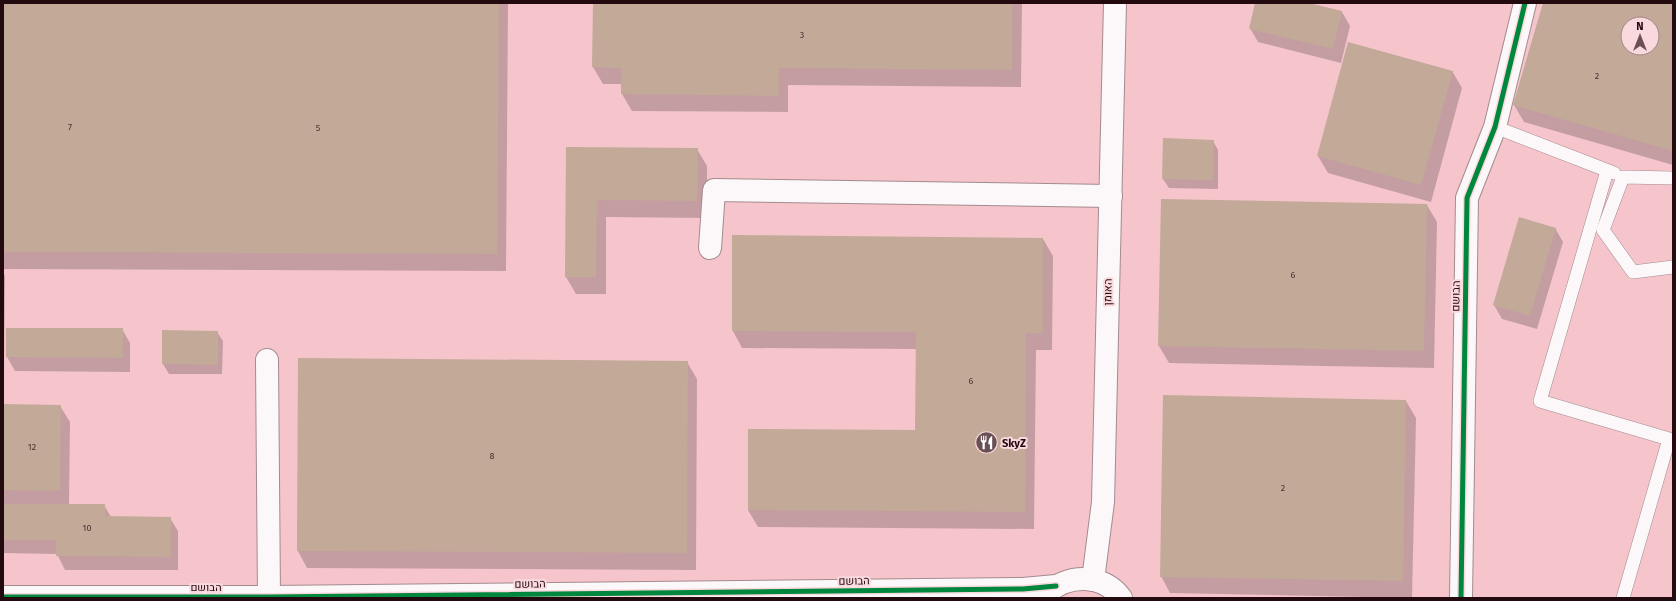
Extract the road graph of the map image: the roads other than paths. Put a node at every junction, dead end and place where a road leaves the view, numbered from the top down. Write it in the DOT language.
graph roads {
  1 [pos="1115,3"];
  2 [pos="1525,3"];
  3 [pos="1495,127"];
  4 [pos="1607,170"];
  5 [pos="1623,177"];
  6 [pos="1673,178"];
  7 [pos="1110,196"];
  8 [pos="710,248"];
  9 [pos="1673,267"];
  10 [pos="267,360"];
  11 [pos="1093,580"];
  12 [pos="1049,592"];
  13 [pos="702,595"];
  14 [pos="3,597"];
  15 [pos="268,597"];
  16 [pos="374,597"];
  17 [pos="1121,598"];
  18 [pos="1461,598"];
  19 [pos="1623,598"];
  1 -- 7 [label="street, האומן"];
  2 -- 3 [label="street, הבושם"];
  3 -- 4 [label="lane"];
  3 -- 18 [label="street, הבושם"];
  4 -- 5 [label="lane"];
  4 -- 19 [label="lane"];
  5 -- 6 [label="lane"];
  5 -- 9 [label="lane"];
  7 -- 8 [label="street"];
  7 -- 11 [label="street, האומן"];
  10 -- 15 [label="street"];
  11 -- 12 [label="street, הבושם"];
  11 -- 17 [label="street"];
  12 -- 13 [label="street, הבושם"];
  13 -- 16 [label="street, הבושם"];
  14 -- 15 [label="street, הבושם"];
  15 -- 16 [label="street, הבושם"];
}
